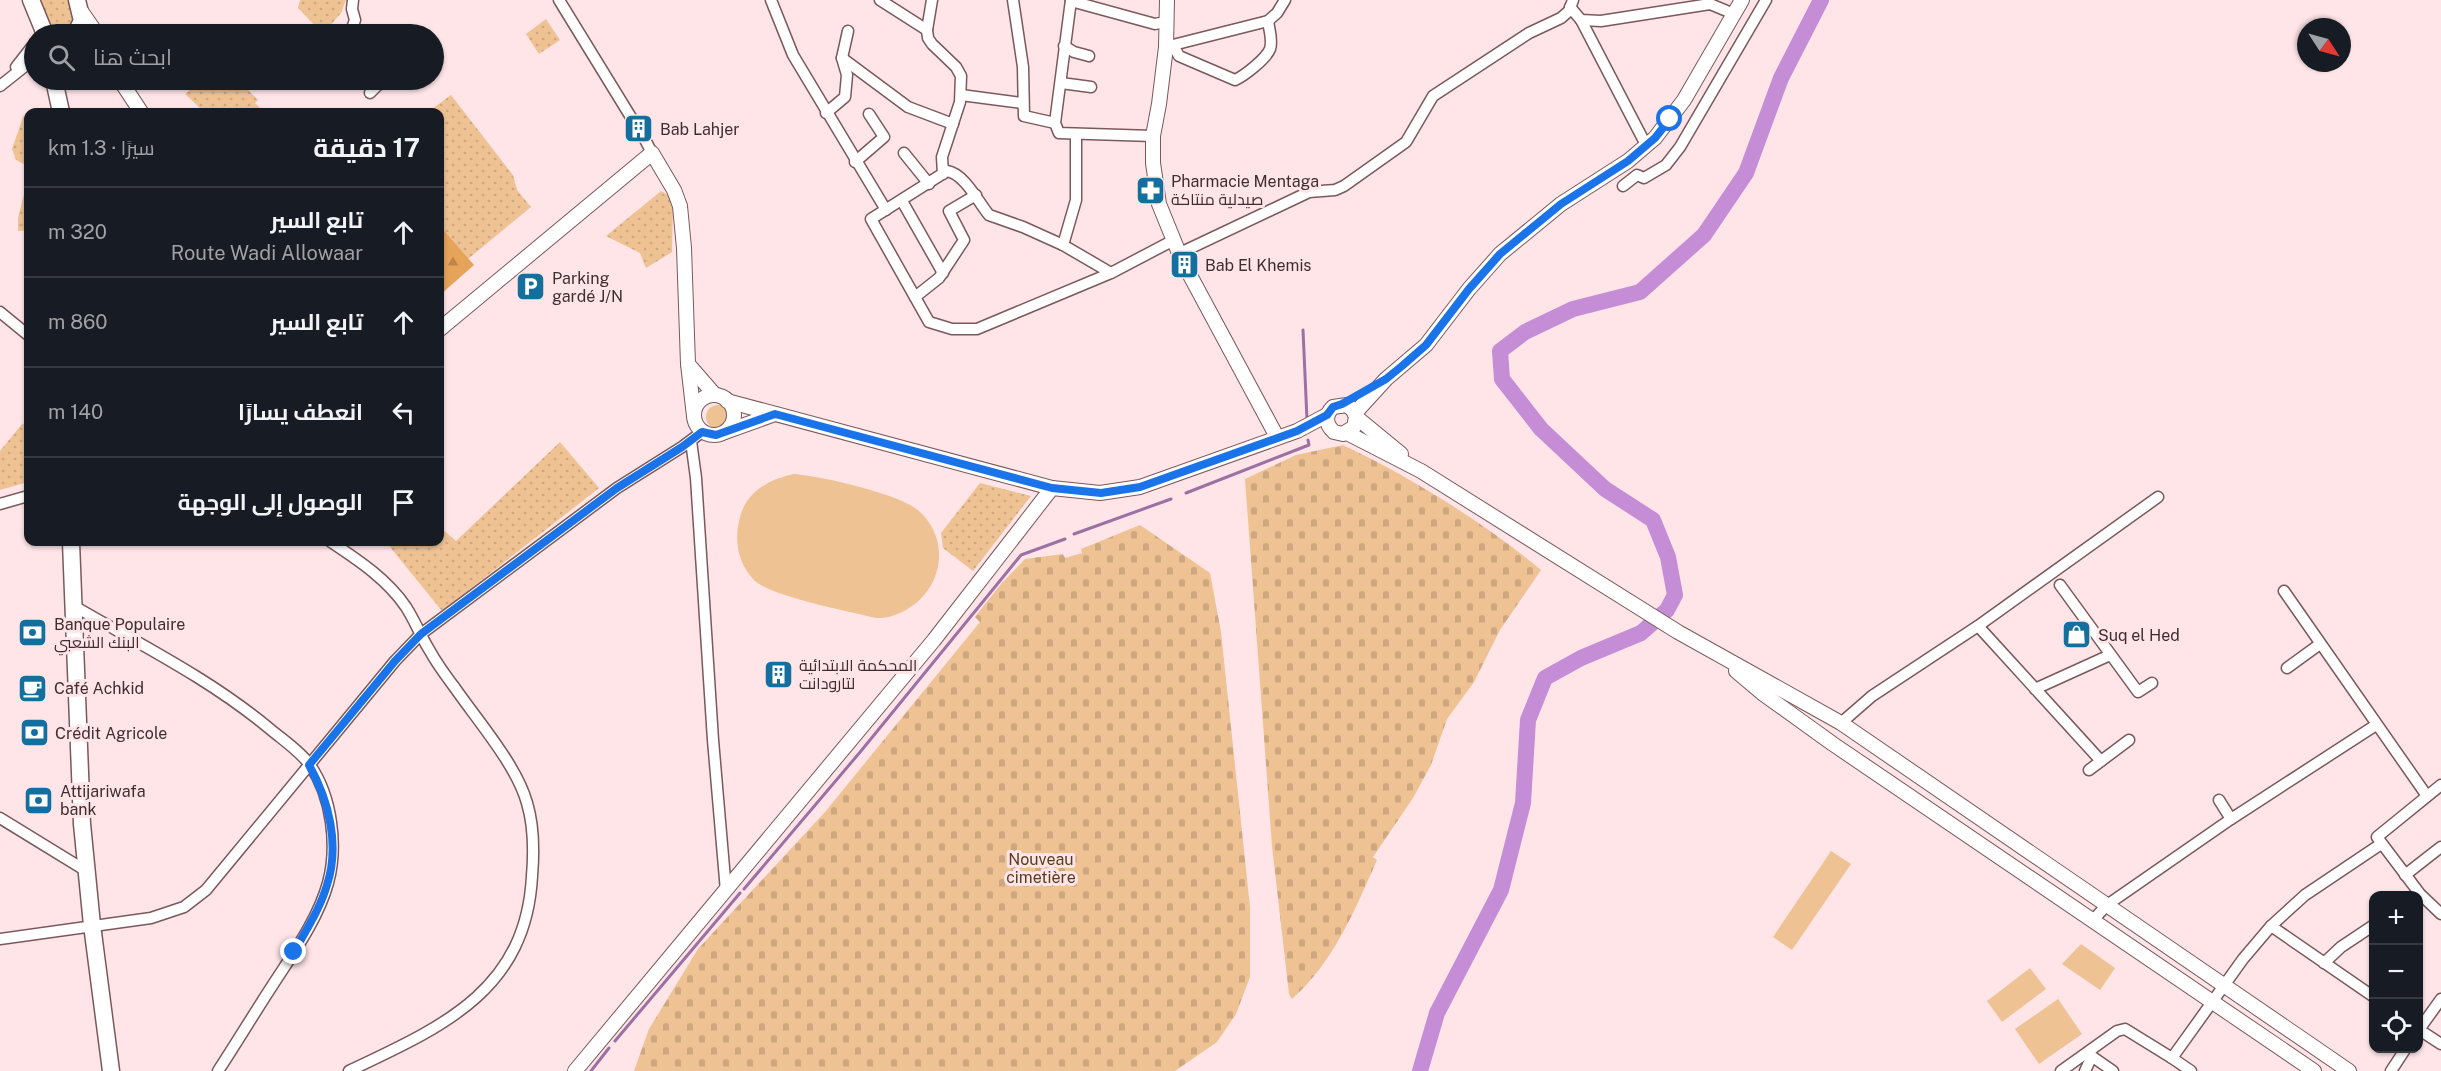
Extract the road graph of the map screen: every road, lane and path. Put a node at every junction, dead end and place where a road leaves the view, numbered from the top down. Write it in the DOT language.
graph roads {
  1 [pos="31,0"];
  2 [pos="353,0"];
  3 [pos="559,0"];
  4 [pos="880,0"];
  5 [pos="932,0"];
  6 [pos="1013,0"];
  7 [pos="1286,0"];
  8 [pos="1742,0"];
  9 [pos="1766,0"];
  10 [pos="1071,1"];
  11 [pos="1170,1"];
  12 [pos="776,2"];
  13 [pos="1572,4"];
  14 [pos="79,6"];
  15 [pos="1734,14"];
  16 [pos="1581,20"];
  17 [pos="1268,21"];
  18 [pos="1165,22"];
  19 [pos="37,24"];
  20 [pos="80,24"];
  21 [pos="91,24"];
  22 [pos="354,24"];
  23 [pos="927,30"];
  24 [pos="848,31"];
  25 [pos="1064,46"];
  26 [pos="1169,46"];
  27 [pos="1089,56"];
  28 [pos="24,58"];
  29 [pos="842,58"];
  30 [pos="24,66"];
  31 [pos="12,75"];
  32 [pos="1061,83"];
  33 [pos="0,86"];
  34 [pos="1091,87"];
  35 [pos="56,90"];
  36 [pos="63,90"];
  37 [pos="127,90"];
  38 [pos="373,90"];
  39 [pos="370,93"];
  40 [pos="961,95"];
  41 [pos="1022,103"];
  42 [pos="61,108"];
  43 [pos="62,108"];
  44 [pos="138,108"];
  45 [pos="826,113"];
  46 [pos="869,114"];
  47 [pos="1055,123"];
  48 [pos="953,124"];
  49 [pos="1076,134"];
  50 [pos="1153,136"];
  51 [pos="1646,145"];
  52 [pos="652,153"];
  53 [pos="904,153"];
  54 [pos="855,162"];
  55 [pos="943,174"];
  56 [pos="929,184"];
  57 [pos="1623,186"];
  58 [pos="976,195"];
  59 [pos="902,201"];
  60 [pos="886,210"];
  61 [pos="1172,241"];
  62 [pos="1062,245"];
  63 [pos="1182,261"];
  64 [pos="943,273"];
  65 [pos="1111,273"];
  66 [pos="915,297"];
  67 [pos="0,312"];
  68 [pos="444,326"];
  69 [pos="24,332"];
  70 [pos="688,364"];
  71 [pos="1386,379"];
  72 [pos="721,398"];
  73 [pos="1342,404"];
  74 [pos="775,414"];
  75 [pos="1327,415"];
  76 [pos="1356,415"];
  77 [pos="694,416"];
  78 [pos="1331,430"];
  79 [pos="1297,431"];
  80 [pos="702,432"];
  81 [pos="723,433"];
  82 [pos="1347,433"];
  83 [pos="1277,438"];
  84 [pos="691,441"];
  85 [pos="1421,471"];
  86 [pos="1052,488"];
  87 [pos="24,497"];
  88 [pos="2158,497"];
  89 [pos="0,504"];
  90 [pos="71,546"];
  91 [pos="337,546"];
  92 [pos="2060,585"];
  93 [pos="2284,591"];
  94 [pos="74,606"];
  95 [pos="1978,626"];
  96 [pos="421,634"];
  97 [pos="2320,644"];
  98 [pos="2110,655"];
  99 [pos="1719,656"];
  100 [pos="2287,668"];
  101 [pos="2152,683"];
  102 [pos="2035,689"];
  103 [pos="1841,723"];
  104 [pos="2376,725"];
  105 [pos="2129,740"];
  106 [pos="2101,761"];
  107 [pos="309,765"];
  108 [pos="2089,770"];
  109 [pos="2441,785"];
  110 [pos="2427,796"];
  111 [pos="2219,800"];
  112 [pos="0,818"];
  113 [pos="2231,819"];
  114 [pos="2381,844"];
  115 [pos="2441,847"];
  116 [pos="88,872"];
  117 [pos="2405,875"];
  118 [pos="726,891"];
  119 [pos="2416,891"];
  120 [pos="2423,898"];
  121 [pos="2107,905"];
  122 [pos="2441,914"];
  123 [pos="2092,921"];
  124 [pos="92,925"];
  125 [pos="2271,926"];
  126 [pos="2369,928"];
  127 [pos="0,939"];
  128 [pos="2324,963"];
  129 [pos="2224,986"];
  130 [pos="2369,994"];
  131 [pos="2441,999"];
  132 [pos="2212,1004"];
  133 [pos="2423,1024"];
  134 [pos="2423,1033"];
  135 [pos="2441,1044"];
  136 [pos="2403,1053"];
  137 [pos="2090,1054"];
  138 [pos="2172,1058"];
  139 [pos="111,1071"];
  140 [pos="218,1071"];
  141 [pos="349,1071"];
  142 [pos="574,1071"];
  143 [pos="2061,1071"];
  144 [pos="2085,1071"];
  145 [pos="2113,1071"];
  146 [pos="2191,1071"];
  147 [pos="2314,1071"];
  148 [pos="2349,1071"];
  149 [pos="2391,1071"];
  1 -- 19 [label="main road"];
  2 -- 22 [label="street"];
  3 -- 52 [label="street"];
  4 -- 23 [label="street"];
  5 -- 23 [label="street"];
  6 -- 41 [label="street"];
  7 -- 17 [label="street"];
  8 -- 15 [label="street"];
  9 -- 57 [label="street"];
  10 -- 18 [label="street"];
  10 -- 25 [label="street"];
  11 -- 18 [label="street"];
  12 -- 45 [label="street"];
  13 -- 16 [label="street"];
  13 -- 63 [label="street"];
  14 -- 20 [label="main road"];
  14 -- 21 [label="street"];
  15 -- 16 [label="street"];
  15 -- 51 [label="street"];
  16 -- 51 [label="street"];
  17 -- 26 [label="street"];
  17 -- 26 [label="street"];
  18 -- 26 [label="street"];
  23 -- 40 [label="street"];
  24 -- 29 [label="street"];
  25 -- 27 [label="street"];
  25 -- 32 [label="street"];
  26 -- 50 [label="street"];
  28 -- 31 [label="street"];
  29 -- 45 [label="street"];
  29 -- 48 [label="street"];
  30 -- 31 [label="street"];
  31 -- 33 [label="street"];
  32 -- 34 [label="street"];
  32 -- 47 [label="street"];
  35 -- 42 [label="main road"];
  36 -- 43 [label="main road"];
  37 -- 44 [label="street"];
  38 -- 39 [label="street"];
  40 -- 41 [label="street"];
  40 -- 48 [label="street"];
  41 -- 47 [label="street"];
  45 -- 54 [label="street"];
  46 -- 54 [label="street"];
  47 -- 49 [label="street"];
  48 -- 55 [label="street"];
  49 -- 50 [label="street"];
  49 -- 62 [label="street"];
  50 -- 61 [label="street"];
  51 -- 71 [label="street"];
  52 -- 68 [label="street"];
  52 -- 70 [label="street"];
  53 -- 56 [label="street"];
  54 -- 60 [label="street"];
  55 -- 56 [label="street"];
  55 -- 58 [label="street"];
  56 -- 59 [label="street"];
  58 -- 62 [label="street"];
  58 -- 64 [label="street"];
  59 -- 60 [label="street"];
  59 -- 64 [label="street"];
  60 -- 66 [label="street"];
  61 -- 63 [label="street"];
  61 -- 65 [label="street"];
  62 -- 65 [label="street"];
  63 -- 83 [label="street"];
  64 -- 66 [label="street"];
  65 -- 66 [label="street"];
  67 -- 69 [label="street"];
  70 -- 72 [label="street"];
  70 -- 77 [label="street"];
  71 -- 73 [label="street"];
  71 -- 76 [label="street"];
  72 -- 74 [label="street"];
  72 -- 77 [label="street"];
  72 -- 81 [label="street"];
  73 -- 75 [label="street"];
  73 -- 76 [label="street"];
  74 -- 81 [label="street"];
  74 -- 86 [label="street"];
  75 -- 78 [label="street"];
  75 -- 79 [label="street"];
  76 -- 82 [label="street"];
  76 -- 85 [label="street"];
  77 -- 80 [label="street"];
  78 -- 79 [label="street"];
  78 -- 82 [label="street"];
  79 -- 83 [label="street"];
  80 -- 81 [label="street"];
  80 -- 84 [label="street"];
  82 -- 85 [label="street"];
  83 -- 86 [label="street"];
  84 -- 96 [label="street"];
  84 -- 118 [label="street"];
  85 -- 99 [label="street"];
  86 -- 118 [label="street"];
  87 -- 89 [label="street"];
  88 -- 95 [label="street"];
  90 -- 94 [label="main road"];
  91 -- 96 [label="street"];
  92 -- 98 [label="street"];
  93 -- 97 [label="street"];
  94 -- 107 [label="street"];
  94 -- 116 [label="main road"];
  95 -- 102 [label="street"];
  95 -- 103 [label="street"];
  96 -- 107 [label="street"];
  96 -- 141 [label="street"];
  97 -- 100 [label="street"];
  97 -- 104 [label="street"];
  98 -- 101 [label="street"];
  98 -- 102 [label="street"];
  99 -- 103 [label="street"];
  99 -- 123 [label="street"];
  102 -- 106 [label="street"];
  103 -- 121 [label="street"];
  104 -- 110 [label="street"];
  104 -- 113 [label="street"];
  105 -- 106 [label="street"];
  106 -- 108 [label="street"];
  107 -- 124 [label="street"];
  107 -- 140 [label="street"];
  109 -- 110 [label="street"];
  110 -- 114 [label="street"];
  111 -- 113 [label="street"];
  112 -- 116 [label="street"];
  113 -- 121 [label="street"];
  114 -- 117 [label="street"];
  114 -- 125 [label="street"];
  115 -- 117 [label="street"];
  116 -- 124 [label="main road"];
  117 -- 119 [label="street"];
  118 -- 142 [label="street"];
  120 -- 122 [label="street"];
  121 -- 123 [label="street"];
  121 -- 129 [label="street"];
  123 -- 132 [label="street"];
  124 -- 127 [label="street"];
  124 -- 139 [label="main road"];
  125 -- 128 [label="street"];
  125 -- 129 [label="street"];
  126 -- 128 [label="street"];
  128 -- 130 [label="street"];
  129 -- 132 [label="street"];
  129 -- 148 [label="street"];
  131 -- 133 [label="street"];
  132 -- 138 [label="street"];
  132 -- 147 [label="street"];
  134 -- 135 [label="street"];
  136 -- 149 [label="street"];
  137 -- 138 [label="street"];
  137 -- 143 [label="street"];
  137 -- 144 [label="street"];
  137 -- 145 [label="street"];
  138 -- 146 [label="street"];
}
